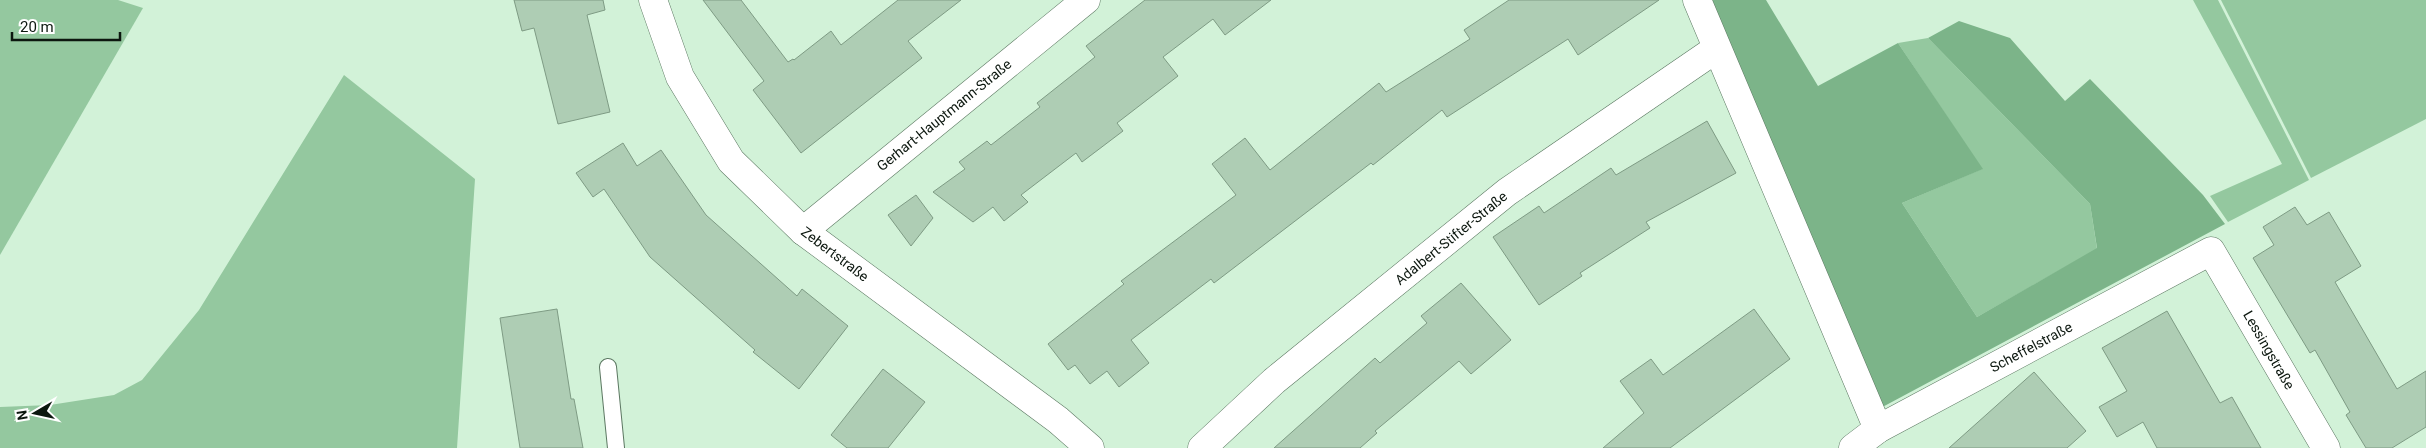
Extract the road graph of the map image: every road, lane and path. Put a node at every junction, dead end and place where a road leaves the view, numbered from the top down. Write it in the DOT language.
graph roads {
  1 [pos="653,0"];
  2 [pos="1086,0"];
  3 [pos="1697,0"];
  4 [pos="1716,49"];
  5 [pos="803,231"];
  6 [pos="2211,251"];
  7 [pos="608,367"];
  8 [pos="1878,429"];
  9 [pos="616,448"];
  10 [pos="1090,448"];
  11 [pos="1202,448"];
  12 [pos="1853,448"];
  13 [pos="2326,448"];
  1 -- 5 [label="street, Zebertstraße"];
  2 -- 5 [label="street, Gerhart-Hauptmann-Straße"];
  3 -- 4 [label="street"];
  4 -- 8 [label="street"];
  4 -- 11 [label="street, Adalbert-Stifter-Straße"];
  5 -- 10 [label="street, Zebertstraße"];
  6 -- 8 [label="street, Scheffelstraße"];
  6 -- 13 [label="street, Lessingstraße"];
  7 -- 9 [label="lane"];
  8 -- 12 [label="street, Scheffelstraße"];
}
